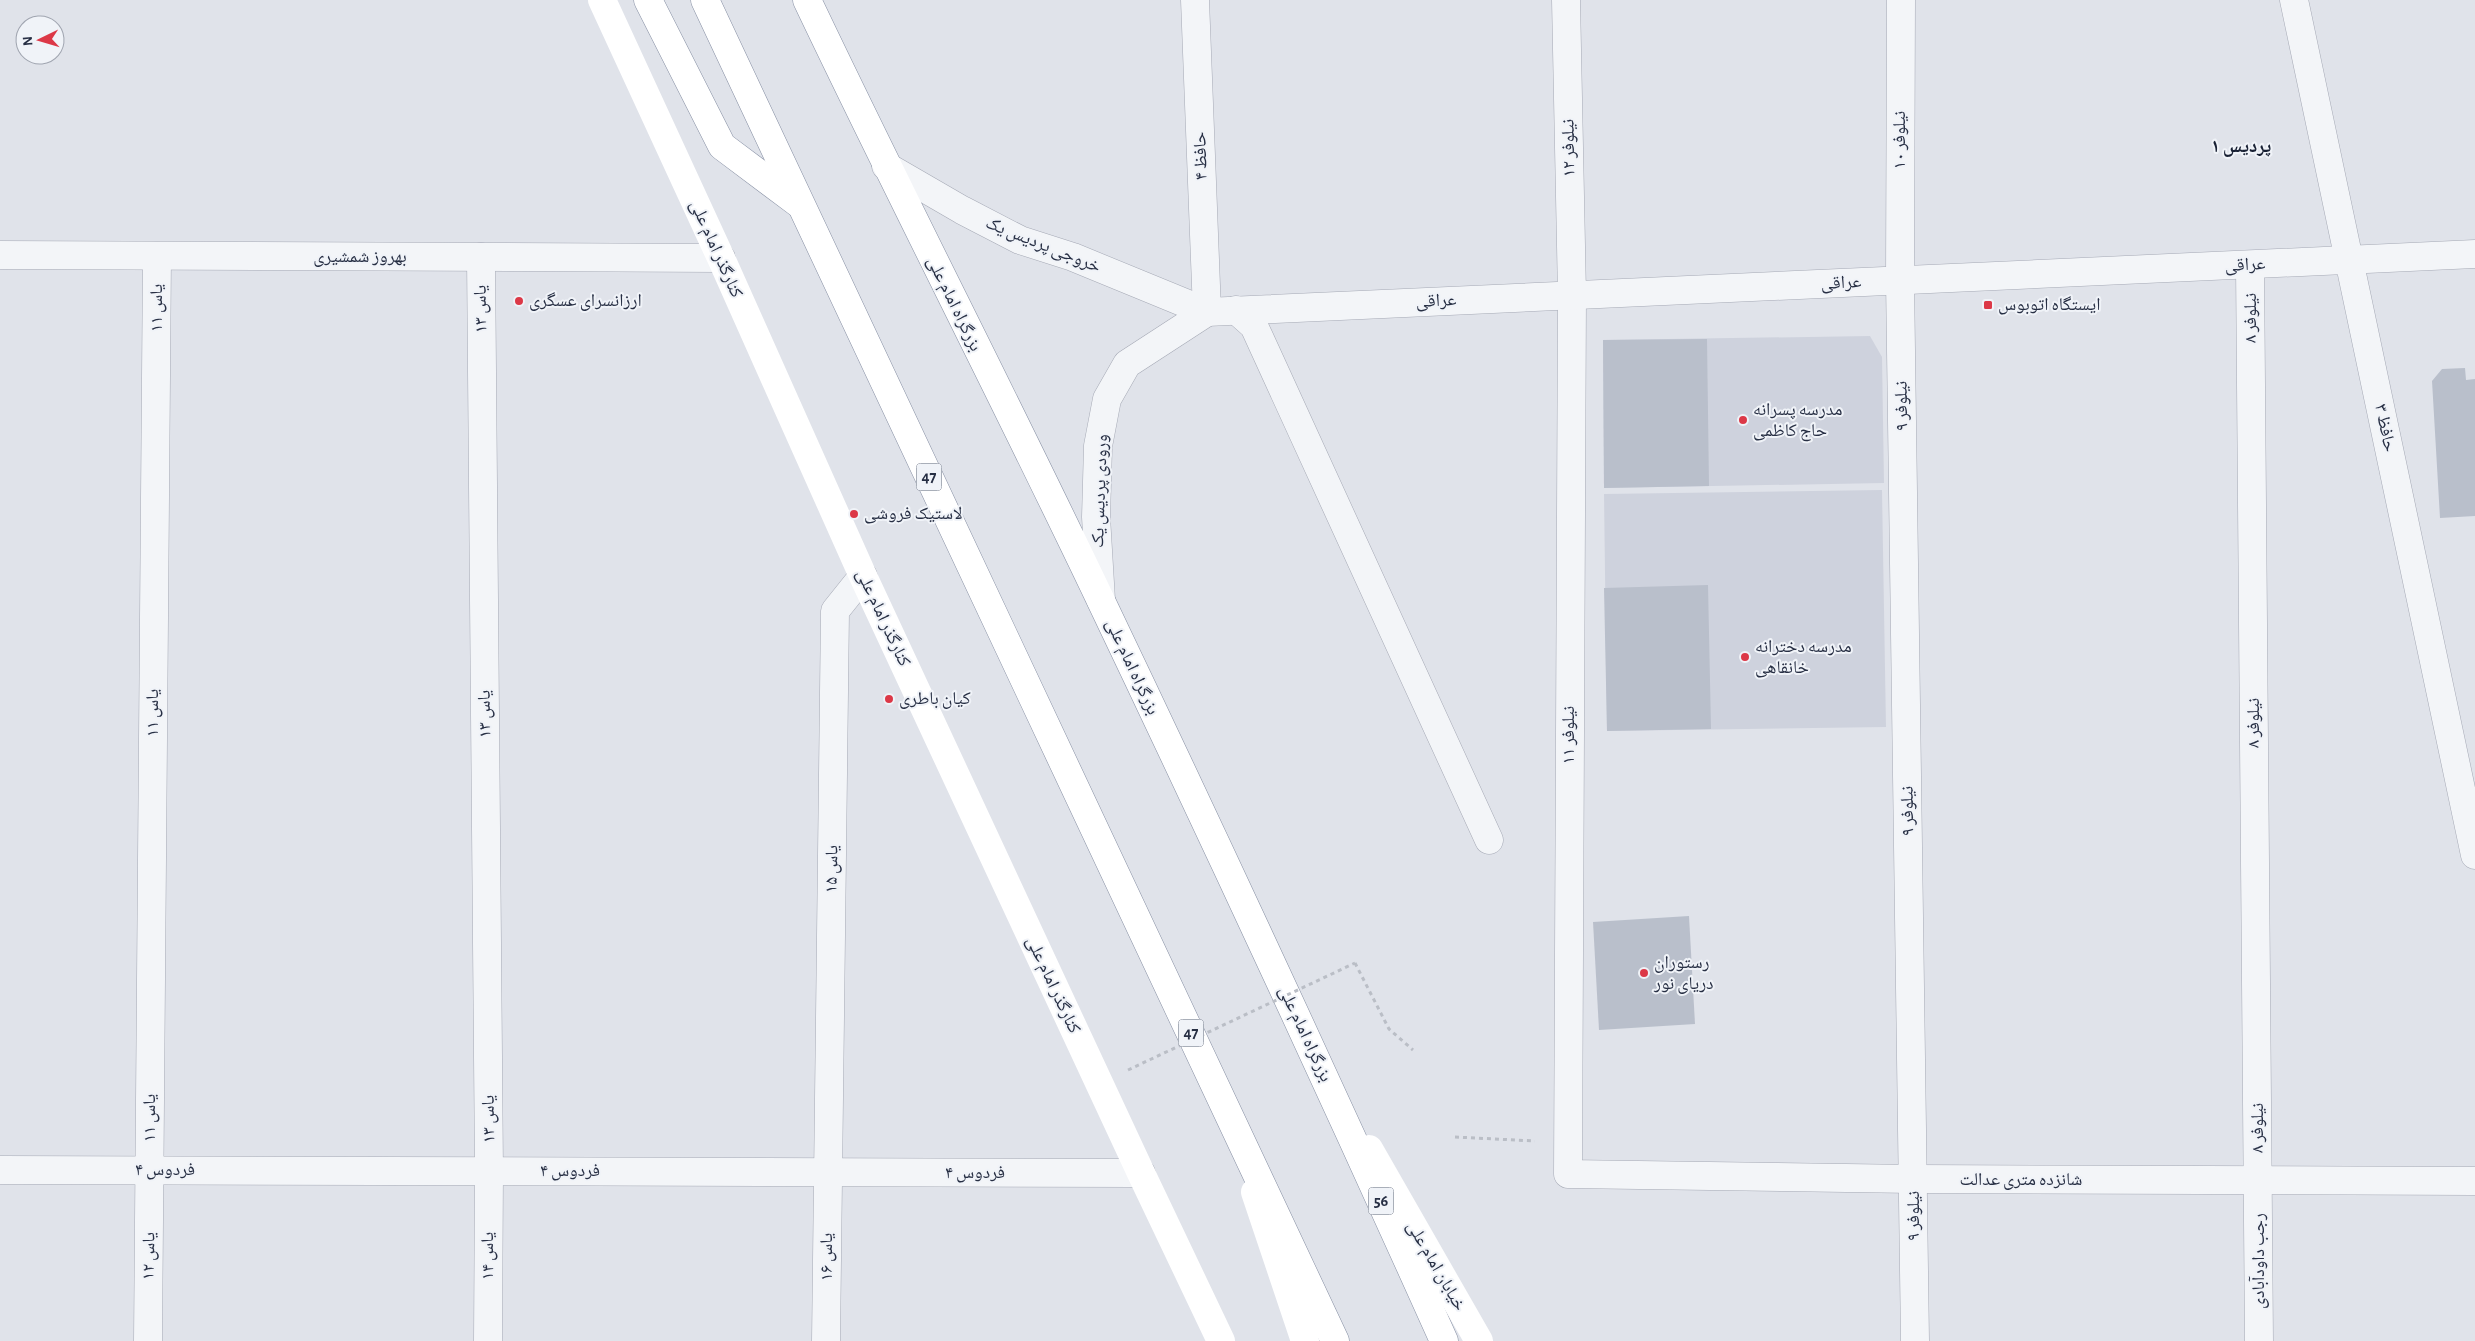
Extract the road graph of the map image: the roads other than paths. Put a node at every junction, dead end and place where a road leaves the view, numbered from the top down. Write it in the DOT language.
graph roads {
  1 [pos="602,0"];
  2 [pos="648,0"];
  3 [pos="705,0"];
  4 [pos="808,0"];
  5 [pos="1196,0"];
  6 [pos="1566,0"];
  7 [pos="1900,0"];
  8 [pos="2294,0"];
  9 [pos="886,166"];
  10 [pos="802,206"];
  11 [pos="2475,254"];
  12 [pos="0,255"];
  13 [pos="157,256"];
  14 [pos="481,257"];
  15 [pos="721,258"];
  16 [pos="2350,260"];
  17 [pos="2250,264"];
  18 [pos="1900,280"];
  19 [pos="1572,295"];
  20 [pos="1236,310"];
  21 [pos="1206,312"];
  22 [pos="863,576"];
  23 [pos="1101,600"];
  24 [pos="1489,840"];
  25 [pos="2475,855"];
  26 [pos="1318,1061"];
  27 [pos="1228,1112"];
  28 [pos="0,1170"];
  29 [pos="149,1170"];
  30 [pos="489,1171"];
  31 [pos="827,1172"];
  32 [pos="1140,1173"];
  33 [pos="1568,1174"];
  34 [pos="1914,1179"];
  35 [pos="2258,1181"];
  36 [pos="2475,1181"];
  37 [pos="1218,1338"];
  38 [pos="148,1341"];
  39 [pos="488,1341"];
  40 [pos="826,1341"];
  41 [pos="1305,1341"];
  42 [pos="1335,1341"];
  43 [pos="1444,1341"];
  44 [pos="1479,1341"];
  45 [pos="1915,1341"];
  46 [pos="2259,1341"];
  1 -- 15 [label="main road, کنارگذر امام علی"];
  2 -- 10 [label="main road"];
  3 -- 10 [label="main road, 47"];
  4 -- 9 [label="main road, بزرگراه امام علی"];
  5 -- 21 [label="street, حافظ ۴"];
  6 -- 19 [label="street, نیلوفر ۱۲"];
  7 -- 18 [label="street, نیلوفر ۱۰"];
  8 -- 16 [label="street, حافظ ۳"];
  9 -- 21 [label="street, خروجی پردیس یک"];
  9 -- 23 [label="main road, بزرگراه امام علی"];
  10 -- 27 [label="main road, 47"];
  11 -- 16 [label="street, عراقی"];
  12 -- 13 [label="street, بهروز شمشیری"];
  13 -- 14 [label="street, بهروز شمشیری"];
  13 -- 29 [label="street, یاس ۱۱"];
  14 -- 15 [label="street, بهروز شمشیری"];
  14 -- 30 [label="street, یاس ۱۳"];
  15 -- 22 [label="main road, کنارگذر امام علی"];
  16 -- 17 [label="street, عراقی"];
  16 -- 25 [label="street, حافظ ۳"];
  17 -- 18 [label="street, عراقی"];
  17 -- 35 [label="street, نیلوفر ۸"];
  18 -- 19 [label="street, عراقی"];
  18 -- 34 [label="street, نیلوفر ۹"];
  19 -- 20 [label="street, عراقی"];
  19 -- 33 [label="street, نیلوفر ۱۱"];
  20 -- 21 [label="street, عراقی"];
  20 -- 24 [label="street"];
  21 -- 23 [label="street, ورودی پردیس یک"];
  22 -- 31 [label="street, یاس ۱۵"];
  22 -- 32 [label="main road, کنارگذر امام علی"];
  23 -- 26 [label="main road, بزرگراه امام علی"];
  26 -- 43 [label="main road, بزرگراه امام علی / 56"];
  26 -- 44 [label="main road, خیابان امام علی"];
  27 -- 41 [label="main road, 47"];
  27 -- 42 [label="main road"];
  28 -- 29 [label="street, فردوس ۴"];
  29 -- 30 [label="street, فردوس ۴"];
  29 -- 38 [label="street, یاس ۱۲"];
  30 -- 31 [label="street, فردوس ۴"];
  30 -- 39 [label="street, یاس ۱۴"];
  31 -- 32 [label="street, فردوس ۴"];
  31 -- 40 [label="street, یاس ۱۶"];
  32 -- 37 [label="main road, کنارگذر امام علی"];
  33 -- 34 [label="street, شانزده متری عدالت"];
  34 -- 35 [label="street, شانزده متری عدالت"];
  34 -- 45 [label="street, نیلوفر ۹"];
  35 -- 36 [label="street, شانزده متری عدالت"];
  35 -- 46 [label="street, رجب داودآبادی"];
}
